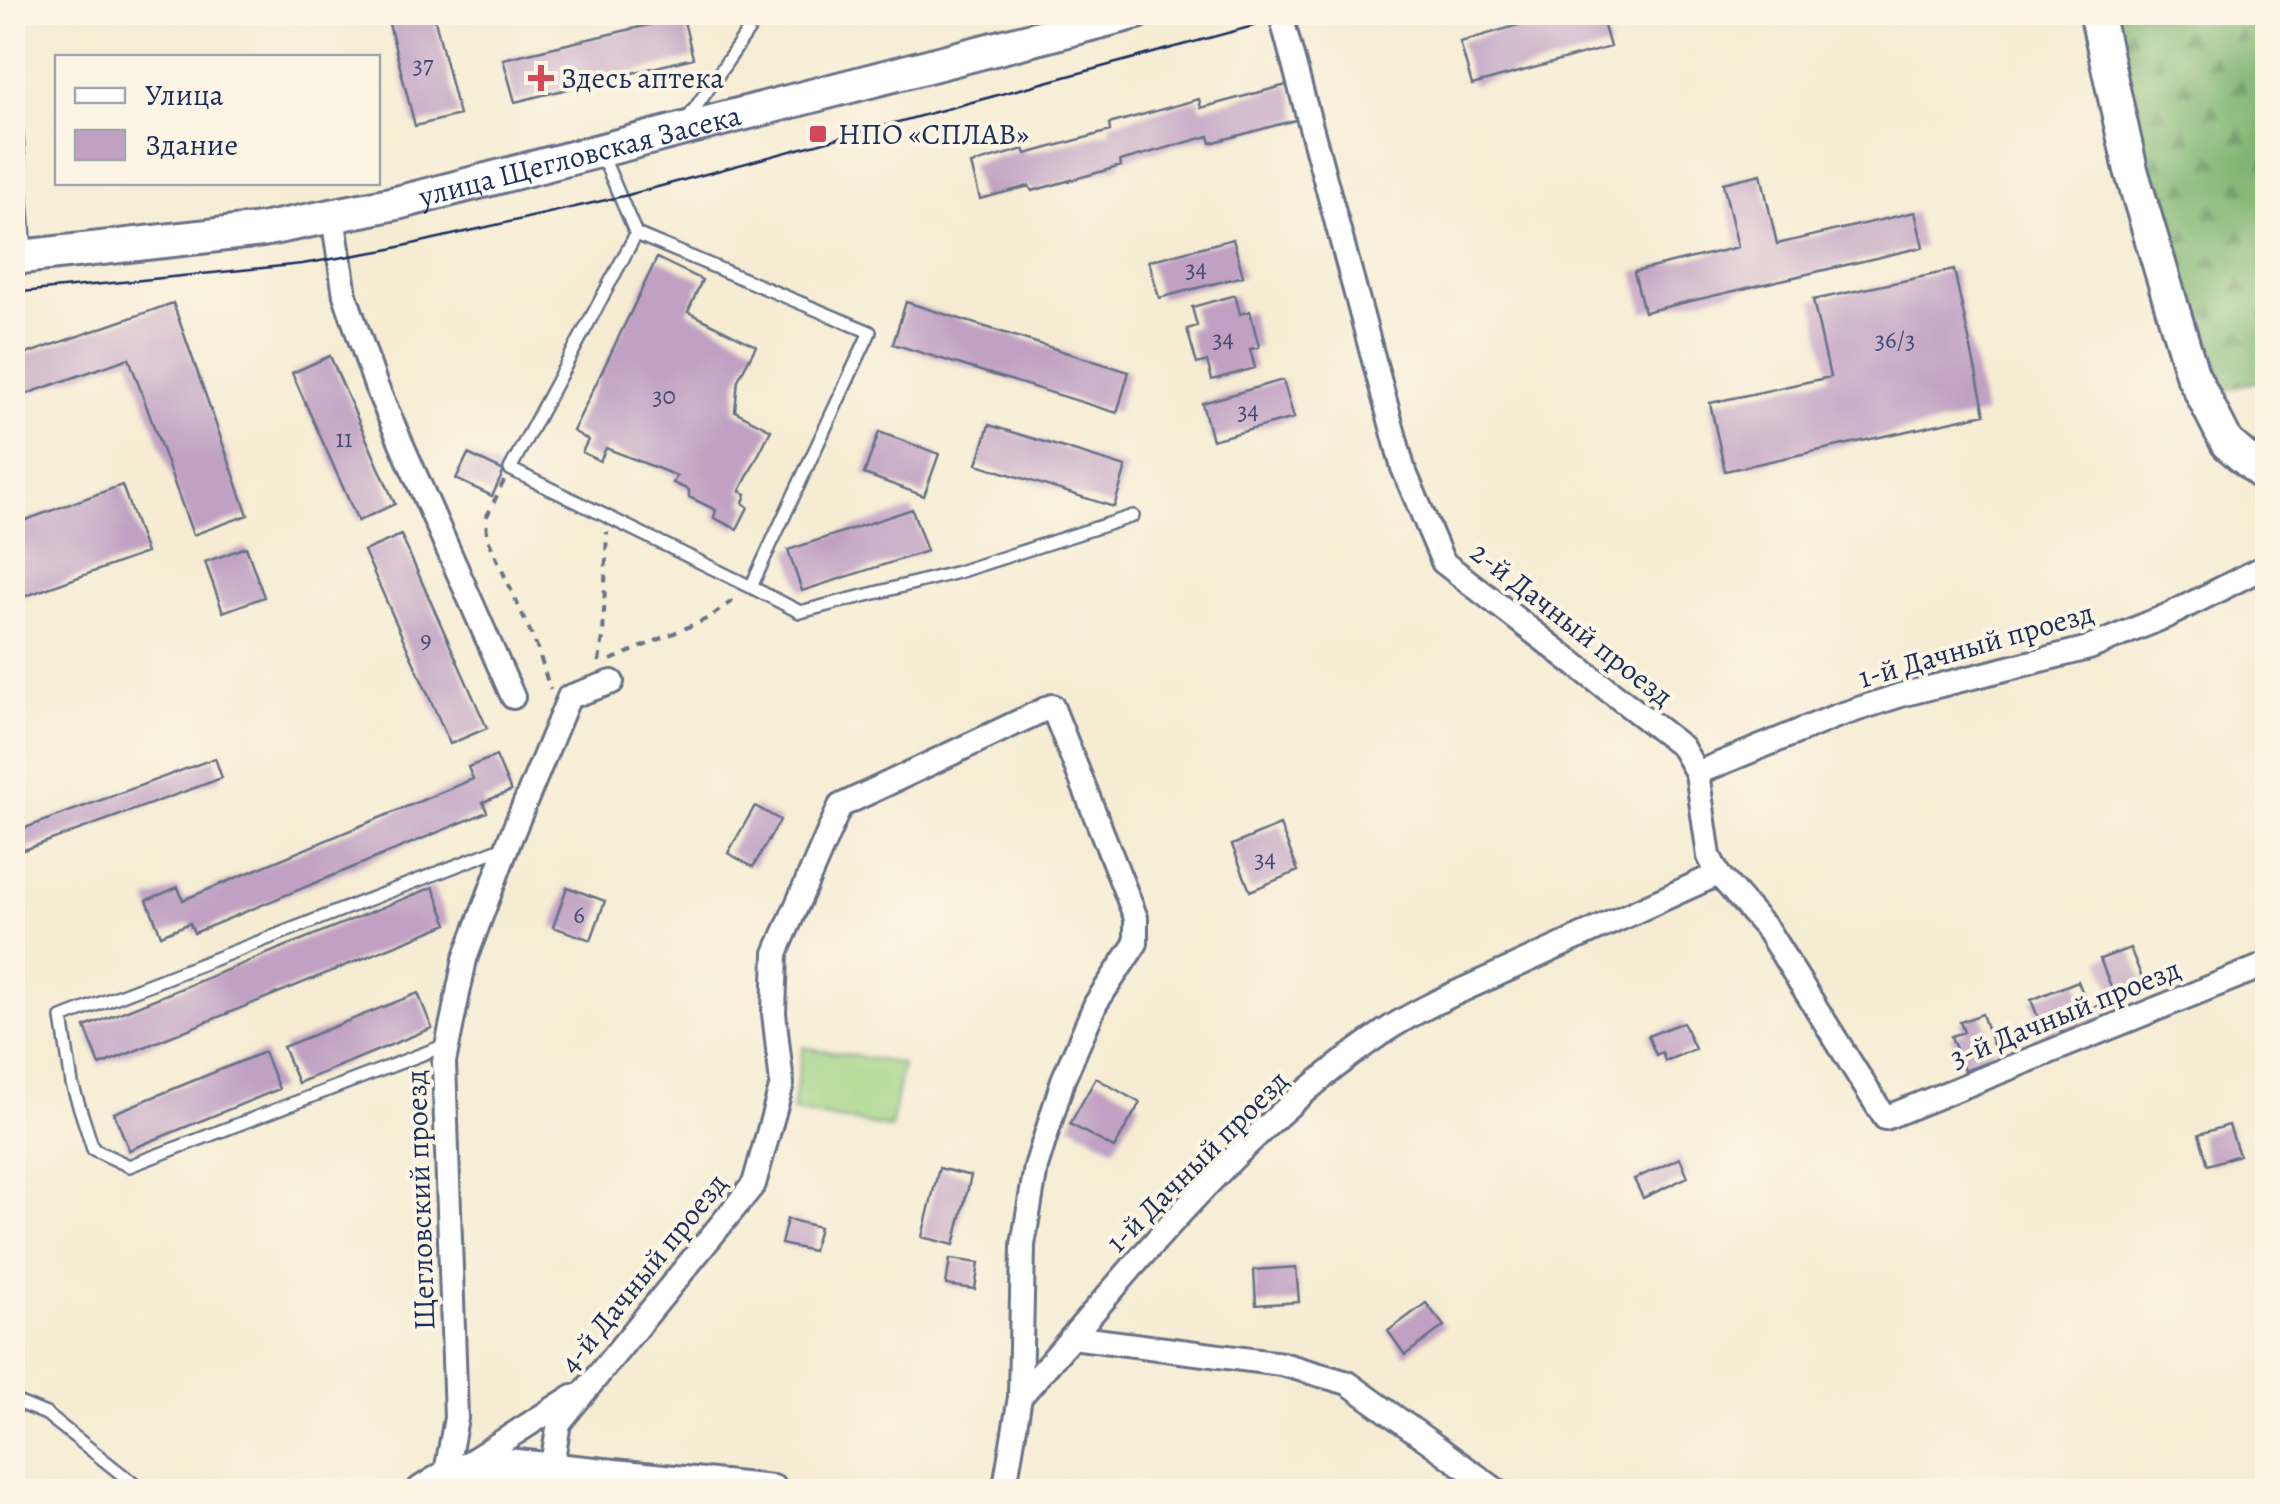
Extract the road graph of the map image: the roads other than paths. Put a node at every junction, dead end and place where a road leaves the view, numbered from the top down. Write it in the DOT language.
graph roads {
  1 [pos="761,12"];
  2 [pos="1137,12"];
  3 [pos="1280,12"];
  4 [pos="2096,12"];
  5 [pos="12,76"];
  6 [pos="679,131"];
  7 [pos="600,151"];
  8 [pos="332,217"];
  9 [pos="636,234"];
  10 [pos="20,257"];
  11 [pos="2268,478"];
  12 [pos="1134,516"];
  13 [pos="2268,565"];
  14 [pos="751,588"];
  15 [pos="612,682"];
  16 [pos="513,697"];
  17 [pos="1698,773"];
  18 [pos="507,846"];
  19 [pos="1718,874"];
  20 [pos="2268,964"];
  21 [pos="448,1044"];
  22 [pos="1072,1337"];
  23 [pos="588,1386"];
  24 [pos="1020,1397"];
  25 [pos="12,1400"];
  26 [pos="551,1470"];
  27 [pos="434,1485"];
  28 [pos="144,1492"];
  29 [pos="772,1492"];
  30 [pos="1004,1492"];
  31 [pos="1499,1492"];
  1 -- 6 [label="lane"];
  2 -- 6 [label="street, улица Щегловская Засека"];
  3 -- 17 [label="street, 2-й Дачный проезд"];
  4 -- 11 [label="street"];
  5 -- 10 [label="lane"];
  6 -- 7 [label="street, улица Щегловская Засека"];
  7 -- 8 [label="street, улица Щегловская Засека"];
  7 -- 9 [label="lane"];
  8 -- 10 [label="street, улица Щегловская Засека"];
  8 -- 16 [label="street"];
  9 -- 14 [label="lane"];
  9 -- 14 [label="lane"];
  12 -- 14 [label="lane"];
  13 -- 17 [label="street, 1-й Дачный проезд"];
  15 -- 18 [label="street, Щегловский проезд"];
  17 -- 19 [label="street"];
  18 -- 21 [label="street, Щегловский проезд"];
  18 -- 21 [label="lane"];
  19 -- 20 [label="street, 3-й Дачный проезд"];
  19 -- 22 [label="street, 1-й Дачный проезд"];
  21 -- 27 [label="street, Щегловский проезд"];
  22 -- 24 [label="street, 1-й Дачный проезд"];
  22 -- 31 [label="street"];
  23 -- 24 [label="street, 4-й Дачный проезд"];
  23 -- 26 [label="street, 4-й Дачный проезд"];
  23 -- 27 [label="street"];
  24 -- 30 [label="street, 4-й Дачный проезд"];
  25 -- 28 [label="lane"];
  26 -- 27 [label="street"];
  26 -- 29 [label="street"];
}
